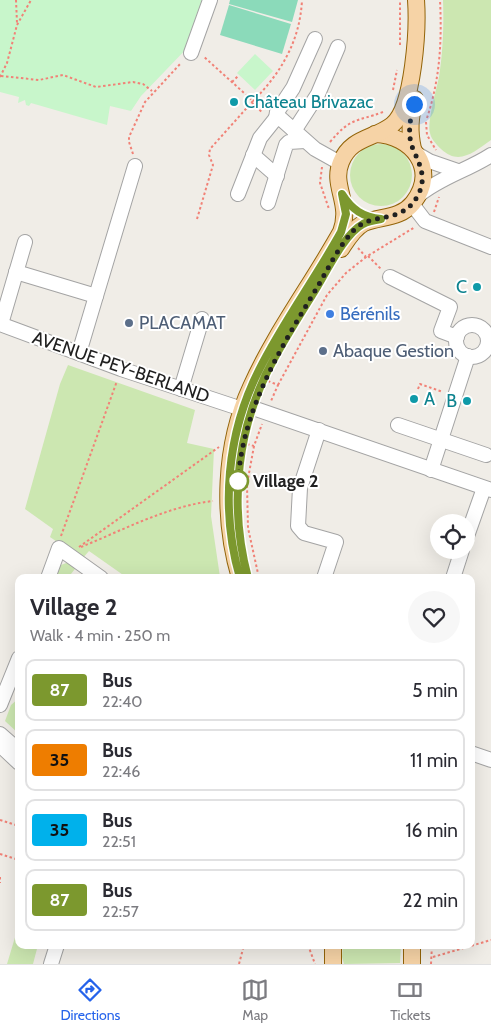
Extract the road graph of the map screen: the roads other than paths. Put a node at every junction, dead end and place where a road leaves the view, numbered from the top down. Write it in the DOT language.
graph roads {
  1 [pos="210,0"];
  2 [pos="416,0"];
  3 [pos="424,0"];
  4 [pos="315,39"];
  5 [pos="338,47"];
  6 [pos="191,53"];
  7 [pos="271,117"];
  8 [pos="294,131"];
  9 [pos="374,134"];
  10 [pos="305,141"];
  11 [pos="415,152"];
  12 [pos="253,154"];
  13 [pos="491,155"];
  14 [pos="133,162"];
  15 [pos="340,163"];
  16 [pos="441,172"];
  17 [pos="277,176"];
  18 [pos="238,194"];
  19 [pos="342,194"];
  20 [pos="415,200"];
  21 [pos="268,203"];
  22 [pos="381,219"];
  23 [pos="25,242"];
  24 [pos="491,247"];
  25 [pos="16,272"];
  26 [pos="390,277"];
  27 [pos="96,296"];
  28 [pos="202,319"];
  29 [pos="0,324"];
  30 [pos="457,337"];
  31 [pos="79,353"];
  32 [pos="468,356"];
  33 [pos="181,389"];
  34 [pos="247,408"];
  35 [pos="398,425"];
  36 [pos="319,430"];
  37 [pos="441,440"];
  38 [pos="486,455"];
  39 [pos="431,470"];
  40 [pos="487,489"];
  41 [pos="475,518"];
  42 [pos="459,559"];
  43 [pos="49,574"];
  44 [pos="95,574"];
  45 [pos="239,574"];
  46 [pos="247,574"];
  47 [pos="325,574"];
  48 [pos="454,574"];
  49 [pos="15,681"];
  50 [pos="0,705"];
  51 [pos="0,734"];
  52 [pos="0,745"];
  53 [pos="15,747"];
  54 [pos="475,754"];
  55 [pos="15,759"];
  56 [pos="491,760"];
  57 [pos="55,949"];
  58 [pos="412,949"];
  59 [pos="51,964"];
  60 [pos="412,964"];
  1 -- 6 [label="street"];
  2 -- 9 [label="main road"];
  3 -- 11 [label="main road"];
  4 -- 7 [label="street"];
  5 -- 8 [label="street"];
  7 -- 8 [label="street"];
  7 -- 12 [label="street"];
  8 -- 10 [label="street"];
  9 -- 11 [label="main road"];
  9 -- 15 [label="main road"];
  10 -- 15 [label="street"];
  10 -- 17 [label="street"];
  11 -- 16 [label="street"];
  11 -- 20 [label="main road"];
  12 -- 17 [label="street"];
  12 -- 18 [label="street"];
  13 -- 16 [label="street"];
  14 -- 27 [label="street"];
  15 -- 19 [label="main road"];
  16 -- 20 [label="street"];
  17 -- 21 [label="street"];
  19 -- 22 [label="main road"];
  19 -- 34 [label="main road"];
  20 -- 22 [label="main road"];
  20 -- 24 [label="street"];
  22 -- 34 [label="main road"];
  23 -- 25 [label="street"];
  25 -- 27 [label="street"];
  25 -- 29 [label="street"];
  26 -- 30 [label="street"];
  27 -- 31 [label="street"];
  28 -- 33 [label="street"];
  29 -- 31 [label="street, AVENUE PEY-BERLAND"];
  30 -- 32 [label="street"];
  30 -- 32 [label="street"];
  31 -- 33 [label="street, AVENUE PEY-BERLAND"];
  32 -- 37 [label="street"];
  33 -- 34 [label="street, AVENUE PEY-BERLAND"];
  34 -- 36 [label="street, AVENUE PEY-BERLAND"];
  34 -- 45 [label="main road"];
  34 -- 46 [label="main road"];
  35 -- 37 [label="street"];
  36 -- 39 [label="street, AVENUE PEY-BERLAND"];
  36 -- 47 [label="street"];
  37 -- 38 [label="street"];
  37 -- 39 [label="street"];
  39 -- 40 [label="street, AVENUE PEY-BERLAND"];
  40 -- 41 [label="street"];
  42 -- 48 [label="street"];
  43 -- 44 [label="street"];
  49 -- 50 [label="street"];
  51 -- 53 [label="street"];
  52 -- 55 [label="street"];
  54 -- 56 [label="street"];
  57 -- 59 [label="street"];
  58 -- 60 [label="main road"];
}
